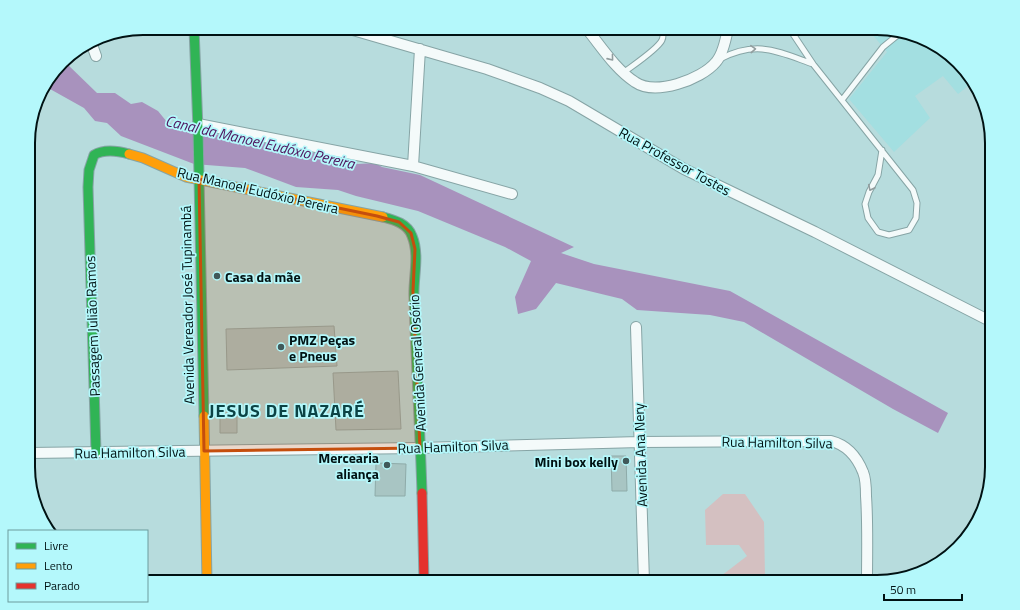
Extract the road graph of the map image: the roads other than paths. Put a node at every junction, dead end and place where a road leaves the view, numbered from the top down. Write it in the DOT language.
graph roads {
  1 [pos="194,35"];
  2 [pos="371,35"];
  3 [pos="592,35"];
  4 [pos="663,35"];
  5 [pos="727,35"];
  6 [pos="793,35"];
  7 [pos="895,37"];
  8 [pos="93,47"];
  9 [pos="420,49"];
  10 [pos="96,56"];
  11 [pos="717,61"];
  12 [pos="812,64"];
  13 [pos="623,74"];
  14 [pos="842,100"];
  15 [pos="198,126"];
  16 [pos="882,150"];
  17 [pos="413,166"];
  18 [pos="199,179"];
  19 [pos="512,194"];
  20 [pos="88,200"];
  21 [pos="414,240"];
  22 [pos="985,318"];
  23 [pos="636,327"];
  24 [pos="640,442"];
  25 [pos="420,448"];
  26 [pos="204,451"];
  27 [pos="96,452"];
  28 [pos="35,453"];
  29 [pos="207,575"];
  30 [pos="424,575"];
  31 [pos="644,575"];
  32 [pos="867,575"];
  1 -- 15 [label="street, Avenida Vereador José Tupinambá"];
  2 -- 9 [label="street, Rua Professor Tostes"];
  3 -- 13 [label="street, one-way"];
  4 -- 13 [label="lane"];
  5 -- 11 [label="street"];
  6 -- 12 [label="lane"];
  7 -- 14 [label="lane"];
  8 -- 10 [label="street"];
  9 -- 17 [label="street"];
  9 -- 22 [label="street, Rua Professor Tostes"];
  11 -- 12 [label="lane, one-way"];
  11 -- 13 [label="street"];
  12 -- 14 [label="lane"];
  14 -- 16 [label="lane"];
  15 -- 17 [label="street"];
  15 -- 18 [label="street, Avenida Vereador José Tupinambá"];
  16 -- 16 [label="lane, one-way"];
  17 -- 19 [label="street"];
  18 -- 20 [label="street, Rua Manoel Eudóxio Pereira"];
  18 -- 21 [label="street, Rua Manoel Eudóxio Pereira"];
  18 -- 26 [label="street, Avenida Vereador José Tupinambá"];
  20 -- 27 [label="street, Passagem Julião Ramos"];
  21 -- 25 [label="street, Avenida General Osório"];
  23 -- 24 [label="street, Avenida Ana Nery"];
  24 -- 25 [label="street, Rua Hamilton Silva"];
  24 -- 31 [label="street, Avenida Ana Nery"];
  24 -- 32 [label="street, Rua Hamilton Silva"];
  25 -- 26 [label="street, Rua Hamilton Silva"];
  25 -- 30 [label="street, Avenida General Osório"];
  26 -- 27 [label="street, Rua Hamilton Silva"];
  26 -- 29 [label="street, Avenida Vereador José Tupinambá"];
  27 -- 28 [label="street, Rua Hamilton Silva"];
}
